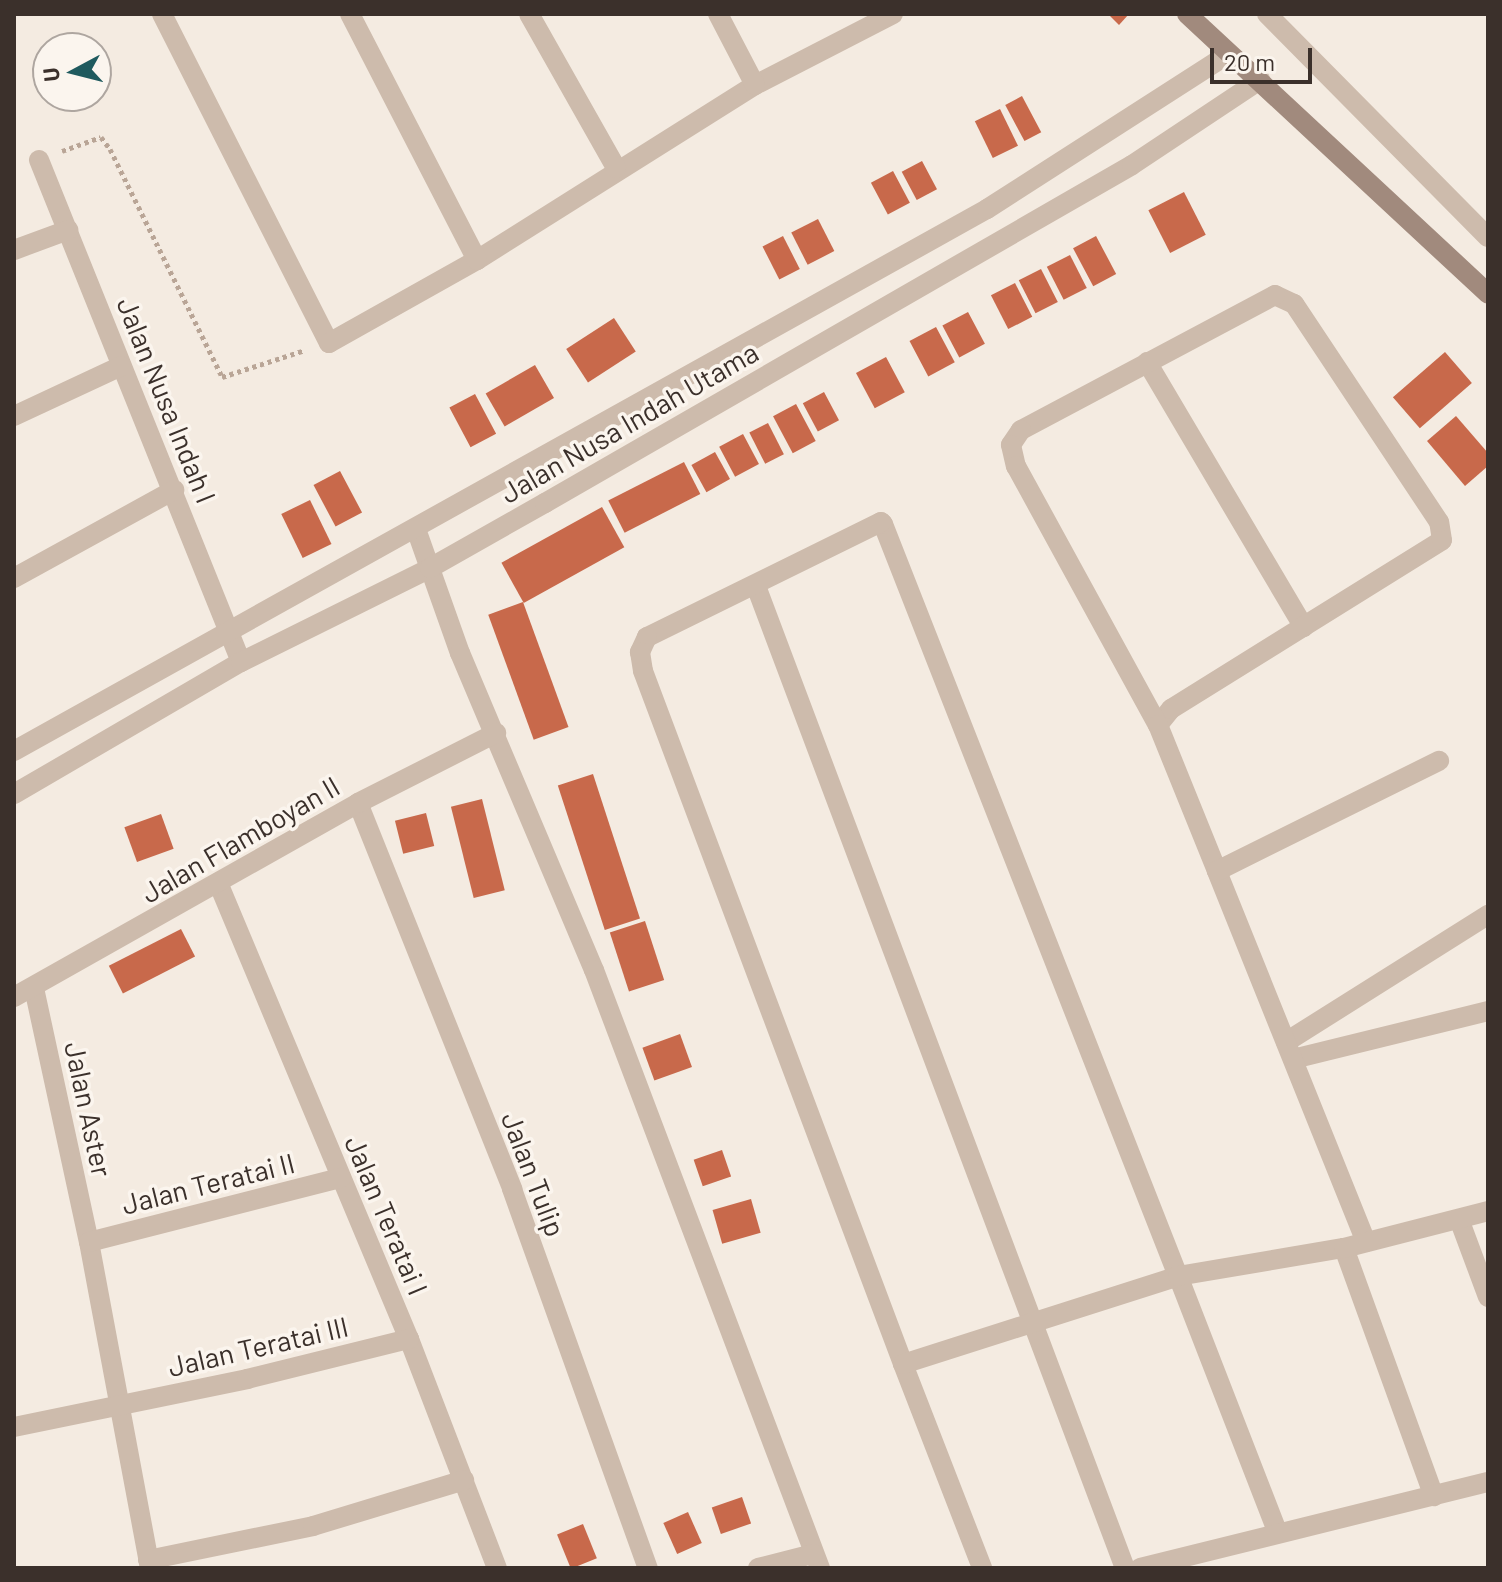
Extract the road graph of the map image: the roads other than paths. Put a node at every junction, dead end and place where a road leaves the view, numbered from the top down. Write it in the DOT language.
graph roads {
  1 [pos="162,14"];
  2 [pos="350,14"];
  3 [pos="529,14"];
  4 [pos="718,14"];
  5 [pos="893,14"];
  6 [pos="1187,14"];
  7 [pos="1267,14"];
  8 [pos="1228,54"];
  9 [pos="1260,80"];
  10 [pos="755,85"];
  11 [pos="39,160"];
  12 [pos="616,168"];
  13 [pos="68,230"];
  14 [pos="1488,237"];
  15 [pos="14,250"];
  16 [pos="477,260"];
  17 [pos="1488,294"];
  18 [pos="1147,362"];
  19 [pos="121,366"];
  20 [pos="14,416"];
  21 [pos="174,490"];
  22 [pos="416,529"];
  23 [pos="430,568"];
  24 [pos="14,578"];
  25 [pos="756,586"];
  26 [pos="1304,627"];
  27 [pos="228,634"];
  28 [pos="241,662"];
  29 [pos="1158,725"];
  30 [pos="496,733"];
  31 [pos="14,751"];
  32 [pos="1439,761"];
  33 [pos="14,794"];
  34 [pos="358,803"];
  35 [pos="1217,871"];
  36 [pos="219,885"];
  37 [pos="1488,915"];
  38 [pos="34,988"];
  39 [pos="14,997"];
  40 [pos="1488,1011"];
  41 [pos="1289,1051"];
  42 [pos="341,1178"];
  43 [pos="1488,1211"];
  44 [pos="1459,1219"];
  45 [pos="89,1242"];
  46 [pos="1366,1242"];
  47 [pos="1344,1248"];
  48 [pos="1178,1276"];
  49 [pos="1488,1297"];
  50 [pos="1033,1322"];
  51 [pos="409,1339"];
  52 [pos="903,1364"];
  53 [pos="120,1407"];
  54 [pos="14,1427"];
  55 [pos="464,1480"];
  56 [pos="1488,1482"];
  57 [pos="1434,1496"];
  58 [pos="1277,1531"];
  59 [pos="816,1561"];
  60 [pos="149,1564"];
  61 [pos="497,1568"];
  62 [pos="648,1568"];
  63 [pos="758,1568"];
  64 [pos="982,1568"];
  65 [pos="1125,1568"];
  66 [pos="1140,1568"];
  1 -- 16 [label="street"];
  2 -- 16 [label="street"];
  3 -- 12 [label="street"];
  4 -- 10 [label="street"];
  5 -- 10 [label="street"];
  6 -- 8 [label="street"];
  7 -- 14 [label="street"];
  8 -- 9 [label="street"];
  8 -- 22 [label="street, Jalan Nusa Indah Utama"];
  9 -- 17 [label="street"];
  9 -- 23 [label="street, Jalan Nusa Indah Utama"];
  10 -- 12 [label="street"];
  11 -- 13 [label="street, Jalan Nusa Indah I"];
  12 -- 16 [label="street"];
  13 -- 15 [label="street"];
  13 -- 19 [label="street, Jalan Nusa Indah I"];
  18 -- 26 [label="street"];
  18 -- 26 [label="street"];
  18 -- 29 [label="street"];
  19 -- 20 [label="street"];
  19 -- 21 [label="street, Jalan Nusa Indah I"];
  21 -- 24 [label="street"];
  21 -- 27 [label="street, Jalan Nusa Indah I"];
  22 -- 23 [label="street"];
  22 -- 27 [label="street, Jalan Nusa Indah Utama"];
  23 -- 28 [label="street, Jalan Nusa Indah Utama"];
  23 -- 30 [label="street"];
  25 -- 48 [label="street"];
  25 -- 50 [label="street"];
  25 -- 52 [label="street"];
  26 -- 29 [label="street"];
  27 -- 28 [label="street, Jalan Nusa Indah I"];
  27 -- 31 [label="street, Jalan Nusa Indah Utama"];
  28 -- 33 [label="street, Jalan Nusa Indah Utama"];
  29 -- 35 [label="street"];
  30 -- 34 [label="street, Jalan Flamboyan II"];
  30 -- 59 [label="street"];
  32 -- 35 [label="street"];
  34 -- 36 [label="street, Jalan Flamboyan II"];
  34 -- 62 [label="street, Jalan Tulip"];
  35 -- 41 [label="street"];
  36 -- 38 [label="street, Jalan Flamboyan II"];
  36 -- 42 [label="street, Jalan Teratai I"];
  37 -- 41 [label="street"];
  38 -- 39 [label="street, Jalan Flamboyan II"];
  38 -- 45 [label="street, Jalan Aster"];
  40 -- 41 [label="street"];
  41 -- 46 [label="street"];
  42 -- 45 [label="street, Jalan Teratai II"];
  42 -- 51 [label="street, Jalan Teratai I"];
  43 -- 44 [label="street"];
  44 -- 46 [label="street"];
  44 -- 49 [label="street"];
  45 -- 53 [label="street, Jalan Aster"];
  46 -- 47 [label="street"];
  47 -- 48 [label="street"];
  47 -- 57 [label="street"];
  48 -- 50 [label="street"];
  48 -- 58 [label="street"];
  50 -- 52 [label="street"];
  50 -- 65 [label="street"];
  51 -- 53 [label="street, Jalan Teratai III"];
  51 -- 55 [label="street, Jalan Teratai I"];
  52 -- 64 [label="street"];
  53 -- 54 [label="street, Jalan Teratai III"];
  53 -- 60 [label="street, Jalan Aster"];
  55 -- 60 [label="street"];
  55 -- 61 [label="street, Jalan Teratai I"];
  56 -- 57 [label="street"];
  57 -- 58 [label="street"];
  58 -- 66 [label="street"];
  59 -- 63 [label="street"];
}
